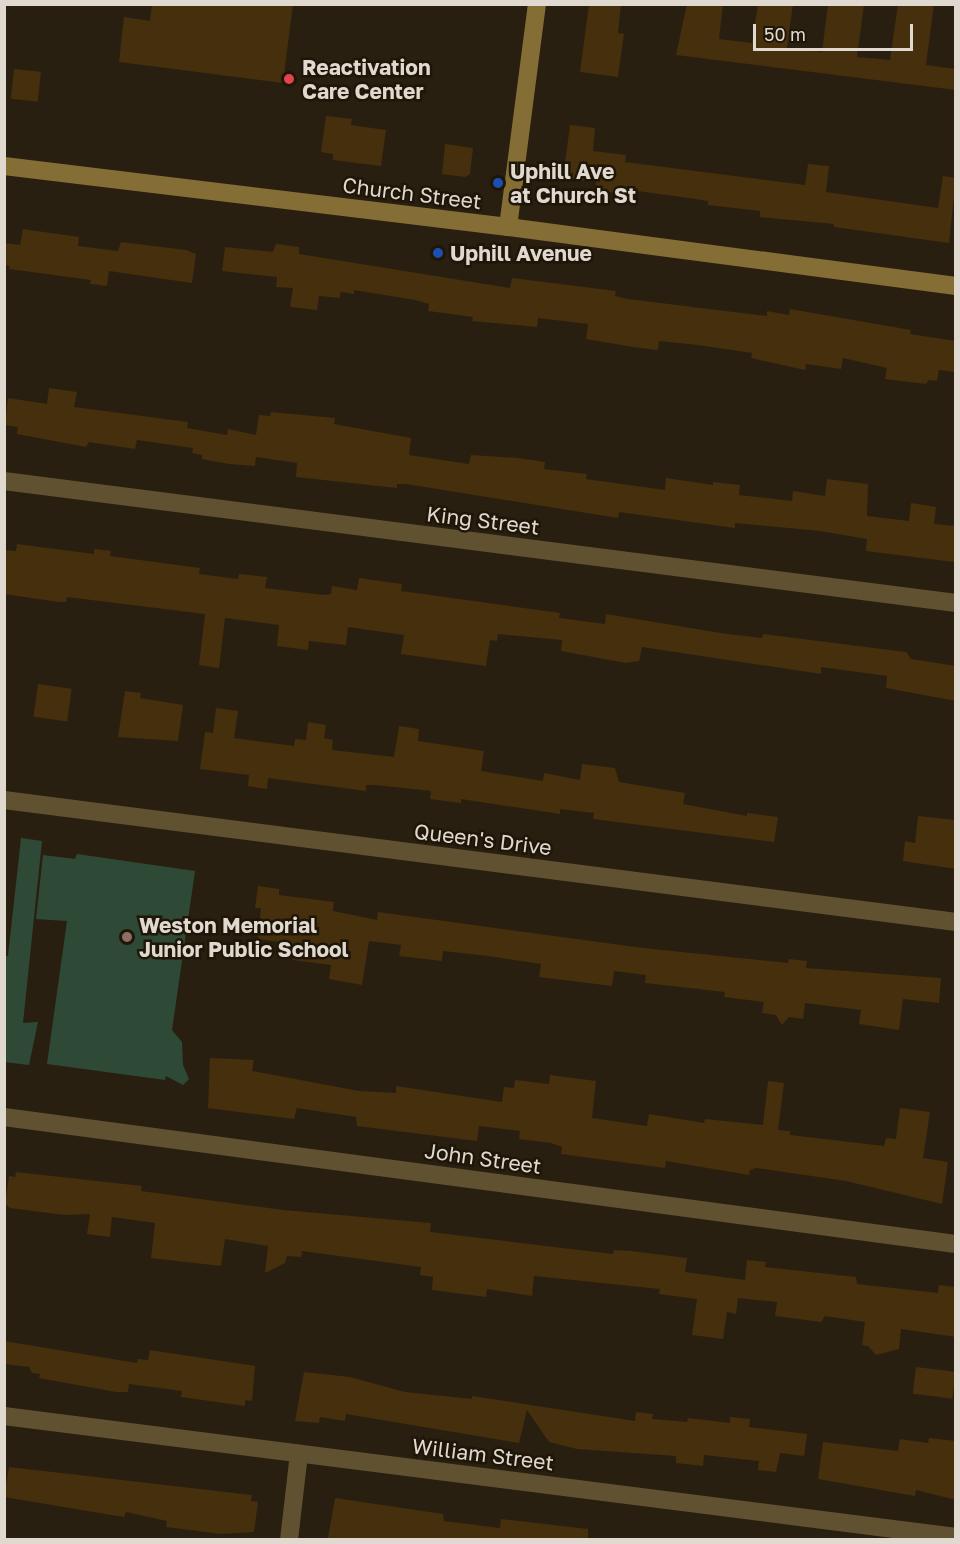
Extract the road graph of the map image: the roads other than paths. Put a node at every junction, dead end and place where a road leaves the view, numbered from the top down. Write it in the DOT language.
graph roads {
  1 [pos="537,4"];
  2 [pos="4,166"];
  3 [pos="508,227"];
  4 [pos="956,286"];
  5 [pos="4,481"];
  6 [pos="956,603"];
  7 [pos="4,800"];
  8 [pos="956,922"];
  9 [pos="4,1117"];
  10 [pos="956,1244"];
  11 [pos="4,1416"];
  12 [pos="300,1454"];
  13 [pos="956,1537"];
  14 [pos="289,1539"];
  1 -- 3 [label="street"];
  2 -- 3 [label="street, Church Street"];
  3 -- 4 [label="street, Church Street"];
  5 -- 6 [label="street, King Street"];
  7 -- 8 [label="street, Queen's Drive"];
  9 -- 10 [label="street, John Street"];
  11 -- 12 [label="street, William Street"];
  12 -- 13 [label="street, William Street"];
  12 -- 14 [label="street"];
}
